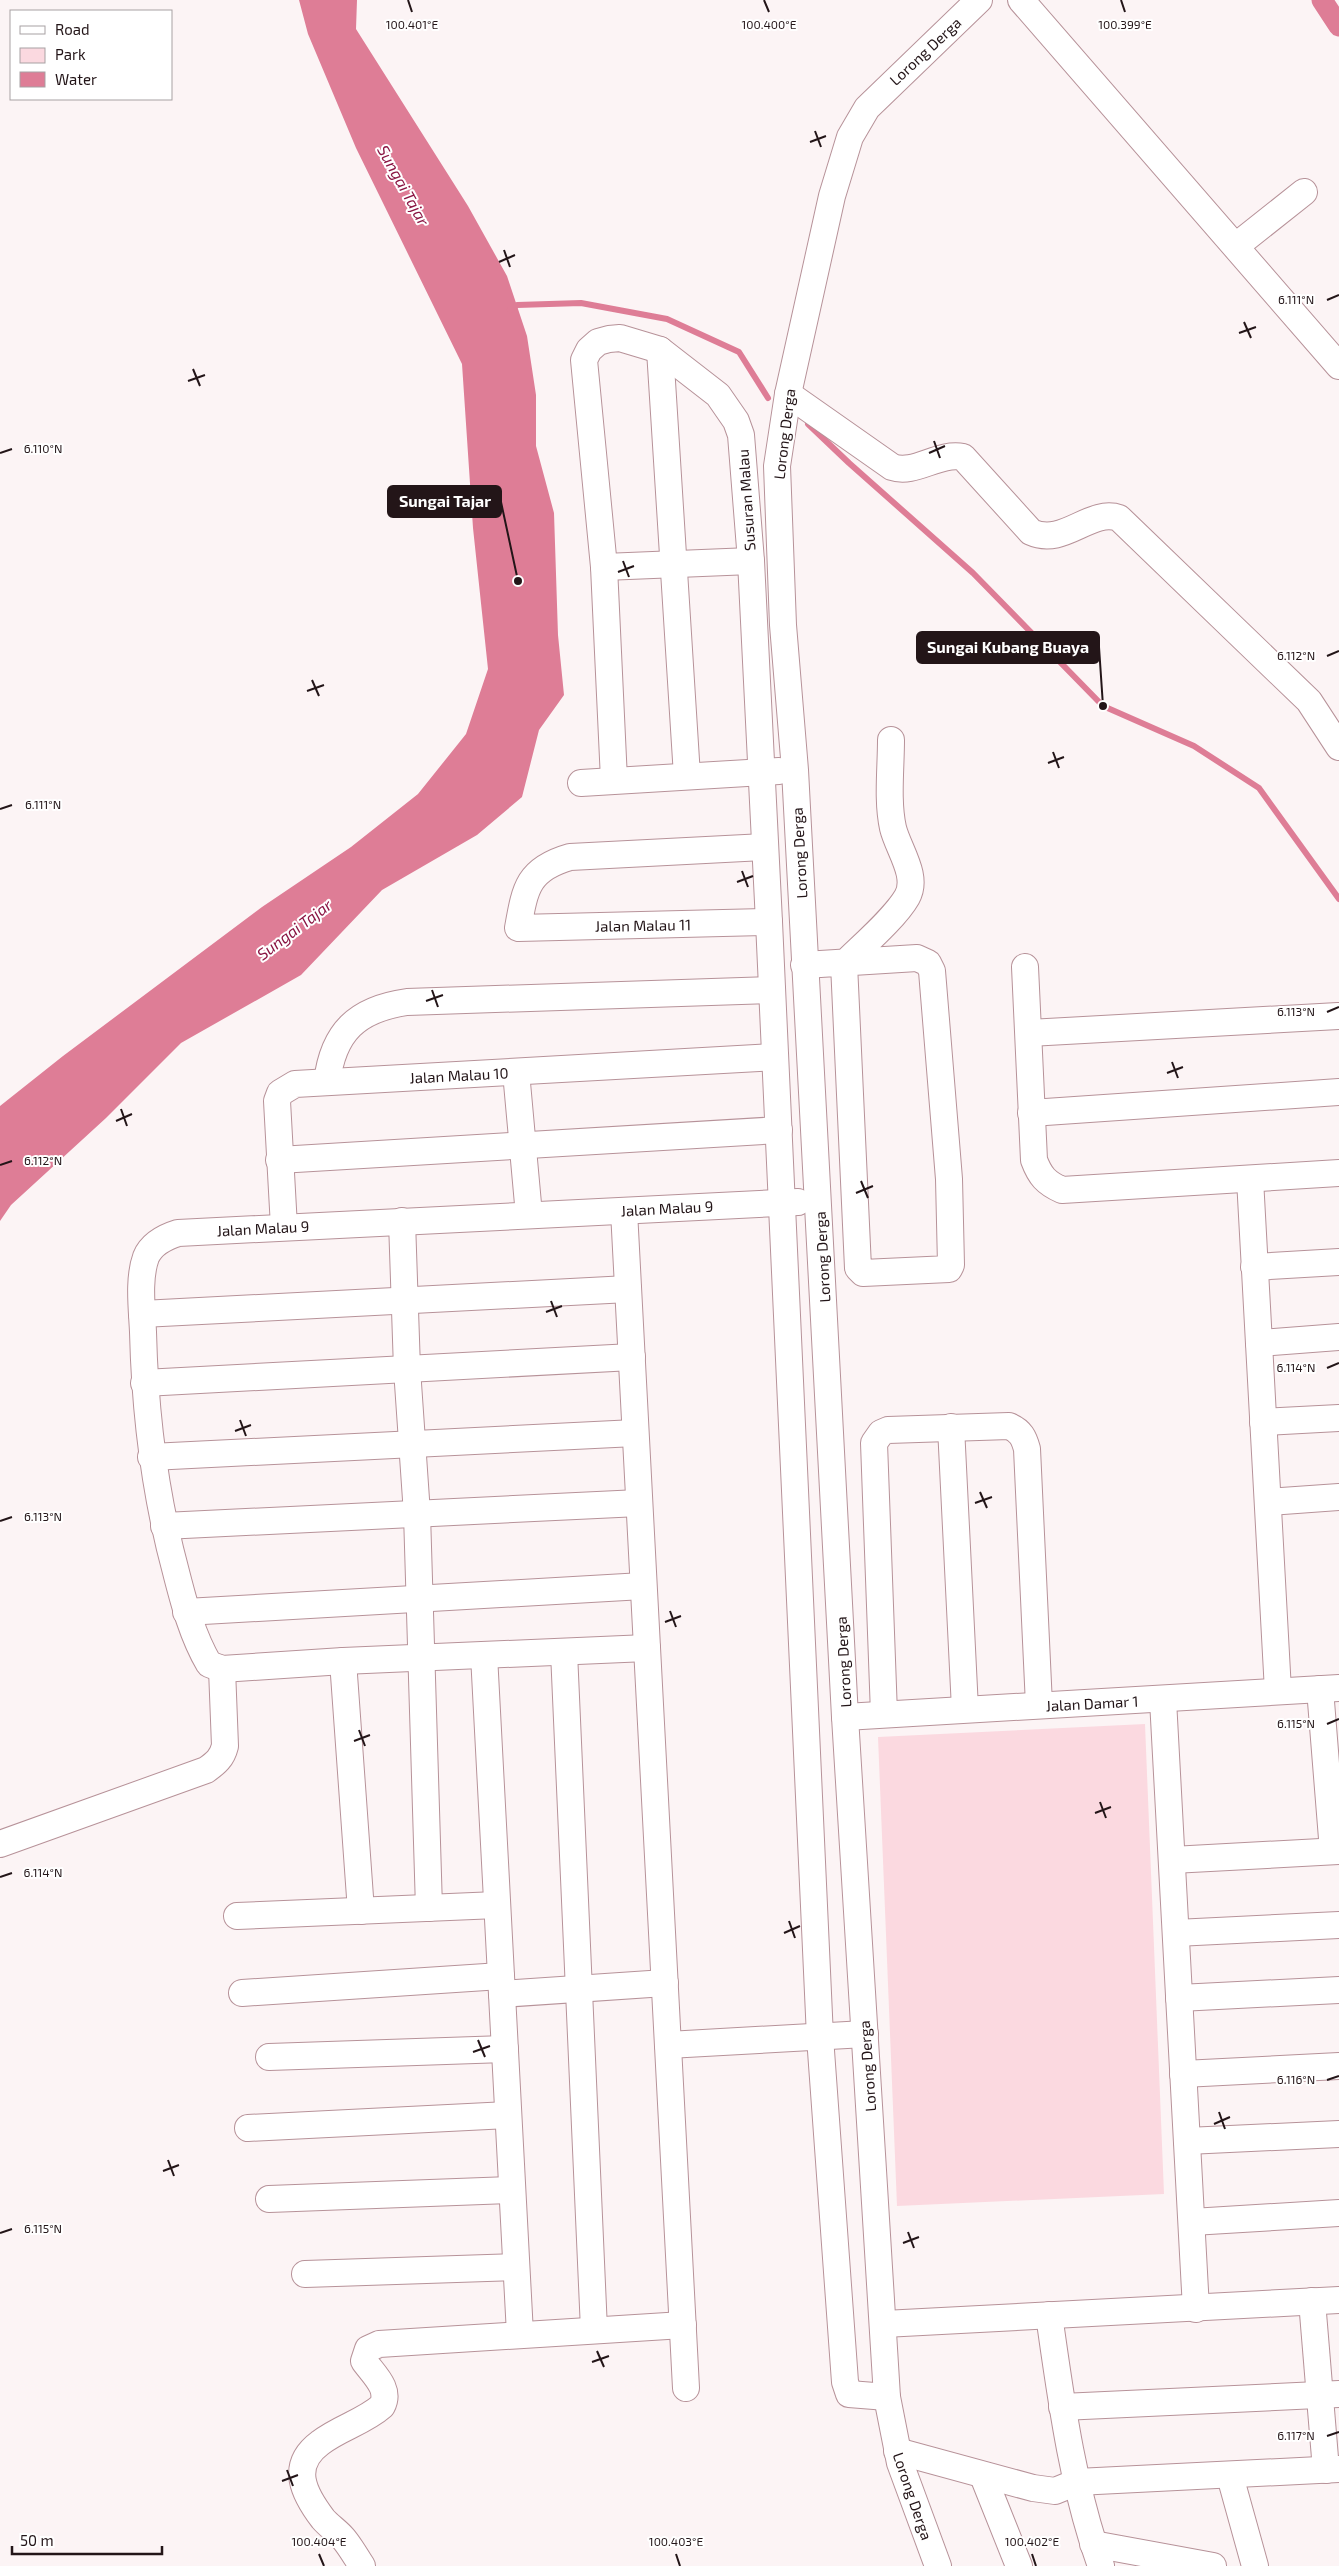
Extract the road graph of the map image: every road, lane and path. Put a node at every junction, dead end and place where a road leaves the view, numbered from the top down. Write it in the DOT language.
graph roads {
  1 [pos="979,0"];
  2 [pos="1021,0"];
  3 [pos="1304,192"];
  4 [pos="1236,246"];
  5 [pos="660,350"];
  6 [pos="1339,366"];
  7 [pos="788,394"];
  8 [pos="751,561"];
  9 [pos="675,563"];
  10 [pos="604,567"];
  11 [pos="891,740"];
  12 [pos="1339,747"];
  13 [pos="795,770"];
  14 [pos="761,772"];
  15 [pos="687,776"];
  16 [pos="614,780"];
  17 [pos="581,782"];
  18 [pos="765,847"];
  19 [pos="769,922"];
  20 [pos="804,964"];
  21 [pos="844,964"];
  22 [pos="1026,967"];
  23 [pos="772,990"];
  24 [pos="1338,1016"];
  25 [pos="1029,1033"];
  26 [pos="775,1057"];
  27 [pos="516,1072"];
  28 [pos="326,1082"];
  29 [pos="1339,1092"];
  30 [pos="1031,1113"];
  31 [pos="779,1130"];
  32 [pos="522,1145"];
  33 [pos="279,1160"];
  34 [pos="1339,1173"];
  35 [pos="1250,1179"];
  36 [pos="820,1202"];
  37 [pos="782,1203"];
  38 [pos="624,1211"];
  39 [pos="529,1215"];
  40 [pos="402,1222"];
  41 [pos="284,1227"];
  42 [pos="1339,1262"];
  43 [pos="1254,1267"];
  44 [pos="628,1288"];
  45 [pos="405,1300"];
  46 [pos="142,1314"];
  47 [pos="1339,1337"];
  48 [pos="1259,1343"];
  49 [pos="632,1357"];
  50 [pos="407,1369"];
  51 [pos="144,1383"];
  52 [pos="1339,1418"];
  53 [pos="1263,1422"];
  54 [pos="950,1427"];
  55 [pos="635,1433"];
  56 [pos="412,1444"];
  57 [pos="151,1457"];
  58 [pos="1339,1497"];
  59 [pos="1268,1502"];
  60 [pos="639,1504"];
  61 [pos="417,1514"];
  62 [pos="164,1526"];
  63 [pos="643,1586"];
  64 [pos="418,1598"];
  65 [pos="186,1612"];
  66 [pos="647,1648"];
  67 [pos="564,1652"];
  68 [pos="484,1655"];
  69 [pos="420,1658"];
  70 [pos="343,1661"];
  71 [pos="222,1669"];
  72 [pos="1330,1688"];
  73 [pos="1278,1691"];
  74 [pos="1162,1700"];
  75 [pos="1039,1705"];
  76 [pos="965,1709"];
  77 [pos="884,1714"];
  78 [pos="846,1717"];
  79 [pos="1333,1779"];
  80 [pos="0,1844"];
  81 [pos="1336,1851"];
  82 [pos="1172,1860"];
  83 [pos="497,1905"];
  84 [pos="429,1908"];
  85 [pos="361,1911"];
  86 [pos="237,1916"];
  87 [pos="1339,1925"];
  88 [pos="1176,1933"];
  89 [pos="665,1983"];
  90 [pos="501,1985"];
  91 [pos="577,1989"];
  92 [pos="1339,1990"];
  93 [pos="242,1993"];
  94 [pos="1179,1998"];
  95 [pos="865,2034"];
  96 [pos="820,2037"];
  97 [pos="668,2045"];
  98 [pos="505,2049"];
  99 [pos="269,2058"];
  100 [pos="1339,2066"];
  101 [pos="1183,2074"];
  102 [pos="508,2115"];
  103 [pos="248,2128"];
  104 [pos="1339,2134"];
  105 [pos="1187,2141"];
  106 [pos="512,2190"];
  107 [pos="269,2199"];
  108 [pos="1339,2213"];
  109 [pos="1192,2222"];
  110 [pos="516,2266"];
  111 [pos="305,2274"];
  112 [pos="1339,2300"];
  113 [pos="1312,2301"];
  114 [pos="1196,2309"];
  115 [pos="1049,2315"];
  116 [pos="884,2324"];
  117 [pos="683,2325"];
  118 [pos="594,2330"];
  119 [pos="520,2334"];
  120 [pos="686,2388"];
  121 [pos="1329,2394"];
  122 [pos="887,2398"];
  123 [pos="1062,2407"];
  124 [pos="897,2451"];
  125 [pos="1333,2469"];
  126 [pos="983,2476"];
  127 [pos="1230,2476"];
  128 [pos="1077,2482"];
  129 [pos="1097,2555"];
  130 [pos="1170,2562"];
  131 [pos="362,2566"];
  132 [pos="938,2566"];
  133 [pos="1018,2566"];
  134 [pos="1213,2566"];
  135 [pos="1255,2566"];
  1 -- 7 [label="street, Lorong Derga"];
  2 -- 4 [label="street"];
  3 -- 4 [label="street"];
  4 -- 6 [label="street"];
  5 -- 8 [label="street, Susuran Malau"];
  5 -- 9 [label="street"];
  5 -- 10 [label="street, Susuran Malau"];
  7 -- 12 [label="street"];
  7 -- 13 [label="street, Lorong Derga"];
  8 -- 9 [label="street"];
  8 -- 14 [label="street, Susuran Malau"];
  9 -- 10 [label="street"];
  9 -- 15 [label="street"];
  10 -- 16 [label="street"];
  11 -- 21 [label="street"];
  13 -- 14 [label="street"];
  13 -- 20 [label="street, Lorong Derga"];
  14 -- 15 [label="street"];
  14 -- 18 [label="street, Susuran Malau"];
  15 -- 16 [label="street"];
  16 -- 17 [label="street"];
  18 -- 19 [label="street, Susuran Malau"];
  18 -- 19 [label="street, Jalan Malau 11"];
  19 -- 23 [label="street, Susuran Malau"];
  20 -- 21 [label="street"];
  20 -- 36 [label="street, Lorong Derga"];
  21 -- 21 [label="street"];
  22 -- 25 [label="street"];
  23 -- 26 [label="street, Susuran Malau"];
  23 -- 28 [label="street"];
  24 -- 25 [label="street"];
  25 -- 30 [label="street"];
  26 -- 27 [label="street, Jalan Malau 10"];
  26 -- 31 [label="street, Susuran Malau"];
  27 -- 28 [label="street, Jalan Malau 10"];
  27 -- 32 [label="street"];
  28 -- 33 [label="street, Jalan Malau 10"];
  29 -- 30 [label="street"];
  30 -- 35 [label="street"];
  31 -- 32 [label="street"];
  31 -- 37 [label="street, Susuran Malau"];
  32 -- 33 [label="street"];
  32 -- 39 [label="street"];
  33 -- 41 [label="street, Jalan Malau 10"];
  34 -- 35 [label="street"];
  35 -- 43 [label="street"];
  36 -- 37 [label="street, Jalan Malau 9"];
  36 -- 78 [label="street, Lorong Derga"];
  37 -- 38 [label="street, Jalan Malau 9"];
  37 -- 96 [label="street, Susuran Malau"];
  38 -- 39 [label="street, Jalan Malau 9"];
  38 -- 44 [label="street"];
  39 -- 40 [label="street, Jalan Malau 9"];
  40 -- 41 [label="street, Jalan Malau 9"];
  40 -- 45 [label="street"];
  41 -- 46 [label="street, Jalan Malau 9"];
  42 -- 43 [label="street"];
  43 -- 48 [label="street"];
  44 -- 45 [label="street"];
  44 -- 49 [label="street"];
  45 -- 46 [label="street"];
  45 -- 50 [label="street"];
  46 -- 51 [label="street, Jalan Malau 9"];
  47 -- 48 [label="street"];
  48 -- 53 [label="street"];
  49 -- 50 [label="street"];
  49 -- 55 [label="street"];
  50 -- 51 [label="street"];
  50 -- 56 [label="street"];
  51 -- 57 [label="street, Jalan Malau 9"];
  52 -- 53 [label="street"];
  53 -- 59 [label="street"];
  54 -- 75 [label="street"];
  54 -- 76 [label="street"];
  54 -- 77 [label="street"];
  55 -- 56 [label="street"];
  55 -- 60 [label="street"];
  56 -- 57 [label="street"];
  56 -- 61 [label="street"];
  57 -- 62 [label="street, Jalan Malau 9"];
  58 -- 59 [label="street"];
  59 -- 73 [label="street"];
  60 -- 61 [label="street"];
  60 -- 63 [label="street"];
  61 -- 62 [label="street"];
  61 -- 64 [label="street"];
  62 -- 65 [label="street, Jalan Malau 9"];
  63 -- 64 [label="street"];
  63 -- 66 [label="street"];
  64 -- 65 [label="street"];
  64 -- 69 [label="street"];
  65 -- 71 [label="street, Jalan Malau 9"];
  66 -- 67 [label="street"];
  66 -- 89 [label="street"];
  67 -- 68 [label="street"];
  67 -- 91 [label="street"];
  68 -- 69 [label="street"];
  68 -- 83 [label="street"];
  69 -- 70 [label="street"];
  69 -- 84 [label="street"];
  70 -- 71 [label="street"];
  70 -- 85 [label="street"];
  71 -- 80 [label="street"];
  72 -- 73 [label="street, Jalan Damar 1"];
  72 -- 79 [label="street"];
  73 -- 74 [label="street, Jalan Damar 1"];
  74 -- 75 [label="street, Jalan Damar 1"];
  74 -- 82 [label="street"];
  75 -- 76 [label="street, Jalan Damar 1"];
  76 -- 77 [label="street, Jalan Damar 1"];
  77 -- 78 [label="street, Jalan Damar 1"];
  78 -- 95 [label="street, Lorong Derga"];
  79 -- 81 [label="street"];
  81 -- 82 [label="street"];
  82 -- 88 [label="street"];
  83 -- 84 [label="street"];
  83 -- 90 [label="street"];
  84 -- 85 [label="street"];
  85 -- 86 [label="street"];
  87 -- 88 [label="street"];
  88 -- 94 [label="street"];
  89 -- 91 [label="street"];
  89 -- 97 [label="street"];
  90 -- 91 [label="street"];
  90 -- 93 [label="street"];
  90 -- 98 [label="street"];
  91 -- 118 [label="street"];
  92 -- 94 [label="street"];
  94 -- 101 [label="street"];
  95 -- 96 [label="street"];
  95 -- 116 [label="street, Lorong Derga"];
  96 -- 97 [label="street"];
  96 -- 122 [label="street, Susuran Malau"];
  97 -- 117 [label="street"];
  98 -- 99 [label="street"];
  98 -- 102 [label="street"];
  100 -- 101 [label="street"];
  101 -- 105 [label="street"];
  102 -- 103 [label="street"];
  102 -- 106 [label="street"];
  104 -- 105 [label="street"];
  105 -- 109 [label="street"];
  106 -- 107 [label="street"];
  106 -- 110 [label="street"];
  108 -- 109 [label="street"];
  109 -- 114 [label="street"];
  110 -- 111 [label="street"];
  110 -- 119 [label="street"];
  112 -- 113 [label="street"];
  113 -- 114 [label="street"];
  113 -- 121 [label="street"];
  114 -- 115 [label="street"];
  115 -- 116 [label="street"];
  115 -- 123 [label="street"];
  116 -- 122 [label="street, Lorong Derga"];
  117 -- 118 [label="street"];
  117 -- 120 [label="street"];
  118 -- 119 [label="street"];
  119 -- 131 [label="street"];
  121 -- 123 [label="street"];
  121 -- 125 [label="street"];
  122 -- 124 [label="street, Lorong Derga"];
  123 -- 128 [label="street"];
  124 -- 126 [label="street"];
  124 -- 132 [label="street, Lorong Derga"];
  125 -- 127 [label="street"];
  126 -- 128 [label="street"];
  126 -- 133 [label="street"];
  127 -- 128 [label="street"];
  127 -- 135 [label="street"];
  128 -- 129 [label="street"];
  129 -- 130 [label="street"];
  130 -- 134 [label="street"];
}
